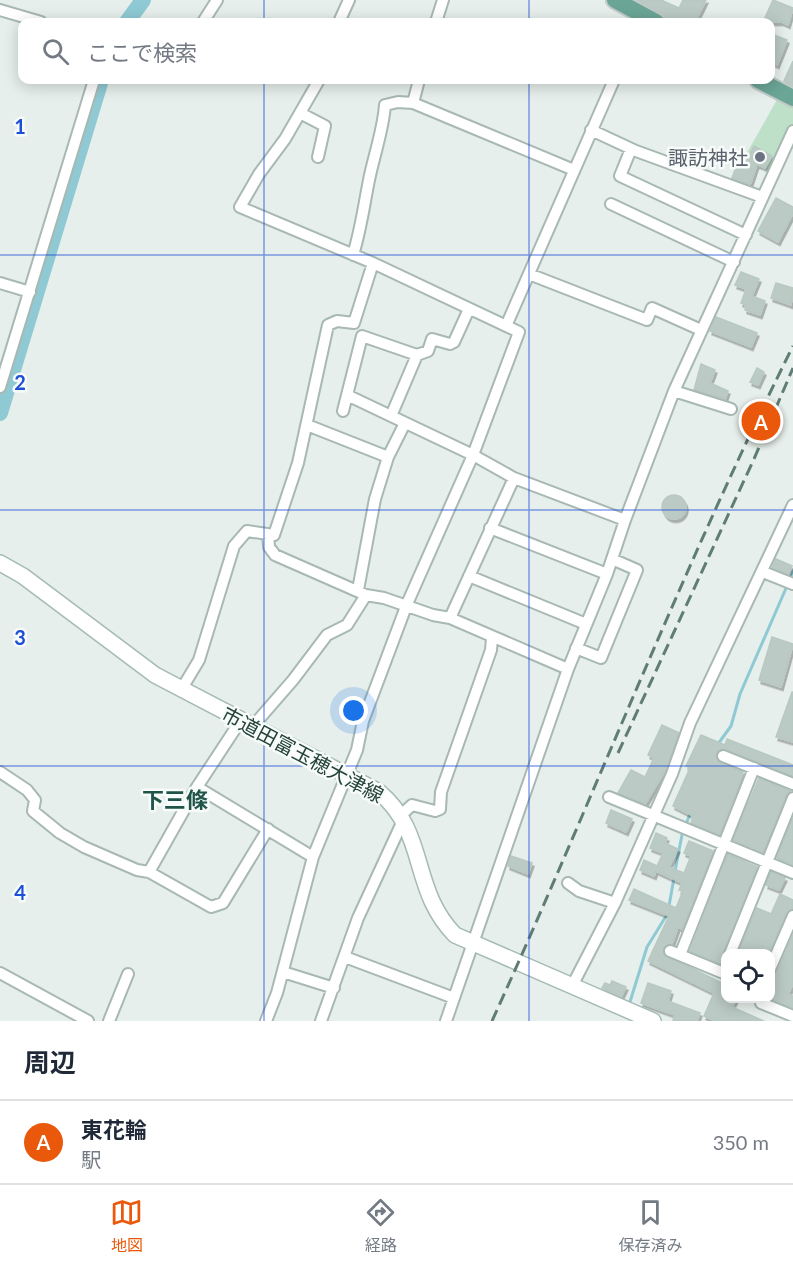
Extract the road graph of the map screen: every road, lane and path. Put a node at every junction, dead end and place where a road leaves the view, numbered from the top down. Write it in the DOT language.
graph roads {
  1 [pos="217,0"];
  2 [pos="349,0"];
  3 [pos="443,0"];
  4 [pos="615,0"];
  5 [pos="0,10"];
  6 [pos="27,18"];
  7 [pos="205,18"];
  8 [pos="341,18"];
  9 [pos="437,18"];
  10 [pos="642,18"];
  11 [pos="93,84"];
  12 [pos="317,84"];
  13 [pos="418,84"];
  14 [pos="612,84"];
  15 [pos="767,84"];
  16 [pos="793,98"];
  17 [pos="413,103"];
  18 [pos="300,113"];
  19 [pos="591,130"];
  20 [pos="793,131"];
  21 [pos="631,149"];
  22 [pos="318,157"];
  23 [pos="574,170"];
  24 [pos="762,197"];
  25 [pos="611,204"];
  26 [pos="746,235"];
  27 [pos="354,255"];
  28 [pos="734,262"];
  29 [pos="373,263"];
  30 [pos="529,274"];
  31 [pos="0,283"];
  32 [pos="30,292"];
  33 [pos="469,309"];
  34 [pos="506,326"];
  35 [pos="701,330"];
  36 [pos="417,355"];
  37 [pos="0,387"];
  38 [pos="674,391"];
  39 [pos="348,396"];
  40 [pos="731,409"];
  41 [pos="343,411"];
  42 [pos="391,416"];
  43 [pos="405,423"];
  44 [pos="307,425"];
  45 [pos="473,455"];
  46 [pos="388,458"];
  47 [pos="514,478"];
  48 [pos="793,505"];
  49 [pos="624,520"];
  50 [pos="490,528"];
  51 [pos="268,534"];
  52 [pos="612,559"];
  53 [pos="0,564"];
  54 [pos="763,572"];
  55 [pos="607,574"];
  56 [pos="469,576"];
  57 [pos="790,583"];
  58 [pos="362,592"];
  59 [pos="407,604"];
  60 [pos="450,618"];
  61 [pos="585,624"];
  62 [pos="492,638"];
  63 [pos="576,648"];
  64 [pos="568,669"];
  65 [pos="181,690"];
  66 [pos="247,723"];
  67 [pos="723,756"];
  68 [pos="754,768"];
  69 [pos="0,772"];
  70 [pos="348,774"];
  71 [pos="793,784"];
  72 [pos="197,787"];
  73 [pos="609,797"];
  74 [pos="793,798"];
  75 [pos="654,816"];
  76 [pos="404,819"];
  77 [pos="268,830"];
  78 [pos="723,844"];
  79 [pos="313,857"];
  80 [pos="767,862"];
  81 [pos="148,872"];
  82 [pos="793,873"];
  83 [pos="568,883"];
  84 [pos="615,903"];
  85 [pos="793,916"];
  86 [pos="474,944"];
  87 [pos="732,949"];
  88 [pos="345,957"];
  89 [pos="775,959"];
  90 [pos="721,969"];
  91 [pos="283,972"];
  92 [pos="0,973"];
  93 [pos="128,974"];
  94 [pos="572,986"];
  95 [pos="334,988"];
  96 [pos="454,998"];
  97 [pos="761,1003"];
  98 [pos="793,1016"];
  99 [pos="88,1021"];
  100 [pos="109,1021"];
  101 [pos="266,1021"];
  102 [pos="321,1021"];
  103 [pos="446,1021"];
  104 [pos="653,1021"];
  1 -- 7 [label="street"];
  2 -- 8 [label="street"];
  3 -- 9 [label="street"];
  4 -- 10 [label="main road"];
  5 -- 6 [label="street"];
  11 -- 32 [label="street"];
  12 -- 18 [label="street"];
  13 -- 17 [label="street"];
  14 -- 19 [label="street"];
  15 -- 16 [label="main road"];
  17 -- 23 [label="street"];
  17 -- 27 [label="street"];
  18 -- 22 [label="street"];
  18 -- 27 [label="street"];
  19 -- 21 [label="street"];
  19 -- 23 [label="street"];
  20 -- 24 [label="street"];
  21 -- 24 [label="street"];
  21 -- 26 [label="street"];
  23 -- 30 [label="street"];
  24 -- 26 [label="street"];
  25 -- 28 [label="street"];
  26 -- 28 [label="street"];
  27 -- 29 [label="street"];
  28 -- 35 [label="street"];
  29 -- 33 [label="street"];
  29 -- 44 [label="street"];
  30 -- 34 [label="street"];
  30 -- 35 [label="street"];
  31 -- 32 [label="street"];
  32 -- 37 [label="street"];
  33 -- 34 [label="street"];
  33 -- 36 [label="street"];
  34 -- 45 [label="street"];
  35 -- 38 [label="street"];
  36 -- 39 [label="street"];
  36 -- 42 [label="street"];
  38 -- 40 [label="street"];
  38 -- 49 [label="street"];
  39 -- 41 [label="street"];
  39 -- 42 [label="street"];
  42 -- 43 [label="street"];
  43 -- 45 [label="street"];
  43 -- 46 [label="street"];
  44 -- 46 [label="street"];
  44 -- 51 [label="street"];
  45 -- 47 [label="street"];
  45 -- 59 [label="street"];
  46 -- 58 [label="street"];
  47 -- 49 [label="street"];
  47 -- 50 [label="street"];
  48 -- 54 [label="street"];
  49 -- 52 [label="street"];
  50 -- 55 [label="street"];
  50 -- 56 [label="street"];
  51 -- 58 [label="street"];
  51 -- 65 [label="street"];
  52 -- 55 [label="street"];
  52 -- 63 [label="street"];
  53 -- 65 [label="street, 市道田富玉穂大津線"];
  54 -- 57 [label="street"];
  54 -- 75 [label="street"];
  55 -- 61 [label="street"];
  56 -- 60 [label="street"];
  56 -- 61 [label="street"];
  58 -- 59 [label="street"];
  58 -- 66 [label="street"];
  59 -- 60 [label="street"];
  59 -- 70 [label="street"];
  60 -- 62 [label="street"];
  61 -- 63 [label="street"];
  62 -- 64 [label="street"];
  62 -- 76 [label="street"];
  63 -- 64 [label="street"];
  64 -- 86 [label="street"];
  65 -- 66 [label="street, 市道田富玉穂大津線"];
  66 -- 70 [label="street, 市道田富玉穂大津線"];
  66 -- 72 [label="street"];
  67 -- 68 [label="street"];
  68 -- 71 [label="street"];
  68 -- 78 [label="street"];
  69 -- 81 [label="street"];
  70 -- 76 [label="street, 市道田富玉穂大津線"];
  70 -- 79 [label="street"];
  72 -- 77 [label="street"];
  72 -- 81 [label="street"];
  73 -- 75 [label="street"];
  74 -- 80 [label="street"];
  75 -- 78 [label="street"];
  75 -- 84 [label="street"];
  76 -- 86 [label="street, 市道田富玉穂大津線"];
  76 -- 88 [label="street"];
  77 -- 79 [label="street"];
  77 -- 81 [label="street"];
  78 -- 80 [label="street"];
  78 -- 90 [label="street"];
  79 -- 91 [label="street"];
  80 -- 82 [label="street"];
  80 -- 87 [label="street"];
  83 -- 84 [label="street"];
  84 -- 94 [label="street"];
  85 -- 89 [label="street"];
  86 -- 94 [label="street, 市道田富玉穂大津線"];
  86 -- 96 [label="street"];
  88 -- 95 [label="street"];
  88 -- 96 [label="street"];
  91 -- 95 [label="street"];
  91 -- 101 [label="street"];
  92 -- 99 [label="street"];
  93 -- 100 [label="street"];
  94 -- 104 [label="street, 市道田富玉穂大津線"];
  95 -- 102 [label="street"];
  96 -- 103 [label="street"];
  97 -- 98 [label="street"];
}
